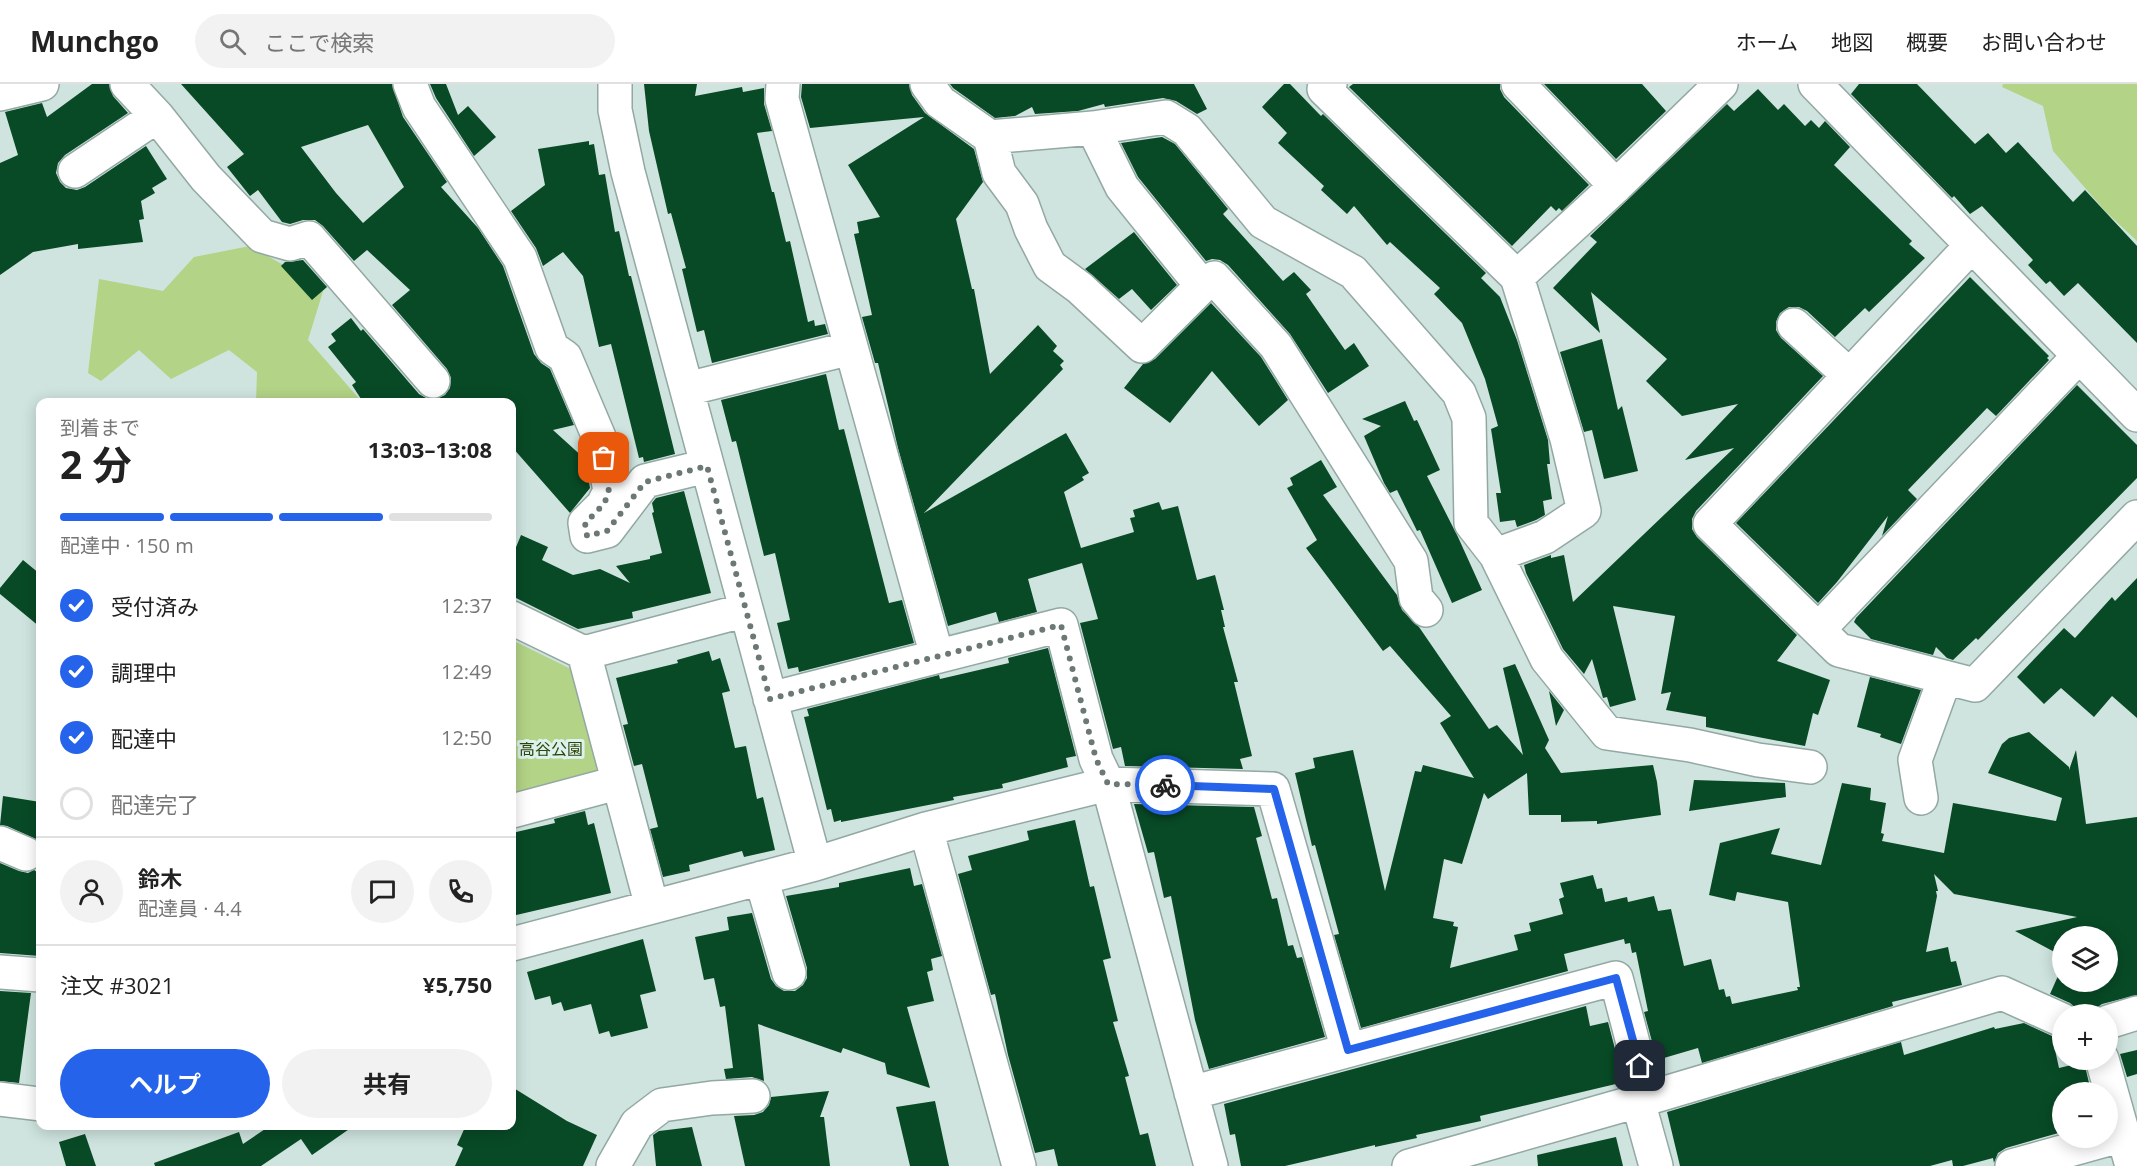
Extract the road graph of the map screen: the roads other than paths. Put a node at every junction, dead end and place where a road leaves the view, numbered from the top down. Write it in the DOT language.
graph roads {
  1 [pos="42,84"];
  2 [pos="127,84"];
  3 [pos="410,84"];
  4 [pos="615,84"];
  5 [pos="783,84"];
  6 [pos="927,84"];
  7 [pos="1330,84"];
  8 [pos="1518,84"];
  9 [pos="1721,84"];
  10 [pos="1815,84"];
  11 [pos="0,94"];
  12 [pos="161,120"];
  13 [pos="1093,128"];
  14 [pos="990,137"];
  15 [pos="75,171"];
  16 [pos="1616,186"];
  17 [pos="1972,245"];
  18 [pos="1517,277"];
  19 [pos="1202,286"];
  20 [pos="1794,325"];
  21 [pos="851,348"];
  22 [pos="2079,356"];
  23 [pos="1849,375"];
  24 [pos="433,381"];
  25 [pos="687,388"];
  26 [pos="2137,415"];
  27 [pos="707,466"];
  28 [pos="2137,517"];
  29 [pos="1496,555"];
  30 [pos="746,610"];
  31 [pos="1426,610"];
  32 [pos="516,620"];
  33 [pos="1819,629"];
  34 [pos="584,653"];
  35 [pos="937,656"];
  36 [pos="1945,678"];
  37 [pos="770,699"];
  38 [pos="1810,767"];
  39 [pos="617,783"];
  40 [pos="1108,784"];
  41 [pos="1921,798"];
  42 [pos="516,811"];
  43 [pos="926,830"];
  44 [pos="815,864"];
  45 [pos="762,878"];
  46 [pos="652,907"];
  47 [pos="516,943"];
  48 [pos="0,972"];
  49 [pos="789,973"];
  50 [pos="36,975"];
  51 [pos="2137,1013"];
  52 [pos="2052,1016"];
  53 [pos="2118,1019"];
  54 [pos="1348,1050"];
  55 [pos="2105,1070"];
  56 [pos="1191,1093"];
  57 [pos="753,1096"];
  58 [pos="0,1099"];
  59 [pos="1638,1101"];
  60 [pos="36,1104"];
  61 [pos="2123,1135"];
  62 [pos="614,1166"];
  63 [pos="1019,1166"];
  64 [pos="1211,1166"];
  65 [pos="1409,1166"];
  66 [pos="1656,1166"];
  67 [pos="2012,1166"];
  68 [pos="2132,1166"];
  1 -- 11 [label="street"];
  2 -- 12 [label="street"];
  3 -- 27 [label="street"];
  4 -- 25 [label="street"];
  5 -- 21 [label="street"];
  6 -- 14 [label="street"];
  7 -- 18 [label="street"];
  8 -- 16 [label="street"];
  9 -- 16 [label="street"];
  10 -- 17 [label="street"];
  12 -- 15 [label="street"];
  12 -- 24 [label="street"];
  13 -- 14 [label="street"];
  13 -- 19 [label="street"];
  13 -- 29 [label="street"];
  14 -- 19 [label="street"];
  16 -- 18 [label="street"];
  17 -- 22 [label="street"];
  17 -- 23 [label="street"];
  18 -- 29 [label="street"];
  19 -- 31 [label="street"];
  20 -- 23 [label="street"];
  21 -- 25 [label="street"];
  21 -- 35 [label="street"];
  22 -- 26 [label="street"];
  22 -- 33 [label="street"];
  23 -- 33 [label="street"];
  25 -- 27 [label="street"];
  27 -- 30 [label="street"];
  28 -- 36 [label="street"];
  29 -- 38 [label="street"];
  30 -- 34 [label="street"];
  30 -- 37 [label="street"];
  32 -- 34 [label="street"];
  33 -- 36 [label="street"];
  34 -- 39 [label="street"];
  35 -- 37 [label="street"];
  35 -- 40 [label="street"];
  36 -- 41 [label="street"];
  37 -- 44 [label="street"];
  39 -- 42 [label="street"];
  39 -- 46 [label="street"];
  40 -- 43 [label="street"];
  40 -- 54 [label="street"];
  40 -- 56 [label="street"];
  43 -- 44 [label="street"];
  43 -- 63 [label="street"];
  44 -- 45 [label="street"];
  45 -- 46 [label="street"];
  45 -- 49 [label="street"];
  46 -- 47 [label="street"];
  48 -- 50 [label="street"];
  51 -- 53 [label="street"];
  52 -- 59 [label="street"];
  54 -- 56 [label="street"];
  54 -- 59 [label="street"];
  55 -- 61 [label="street"];
  56 -- 64 [label="street"];
  57 -- 62 [label="street"];
  58 -- 60 [label="street"];
  59 -- 65 [label="street"];
  59 -- 66 [label="street"];
  61 -- 67 [label="street"];
  61 -- 68 [label="street"];
}
